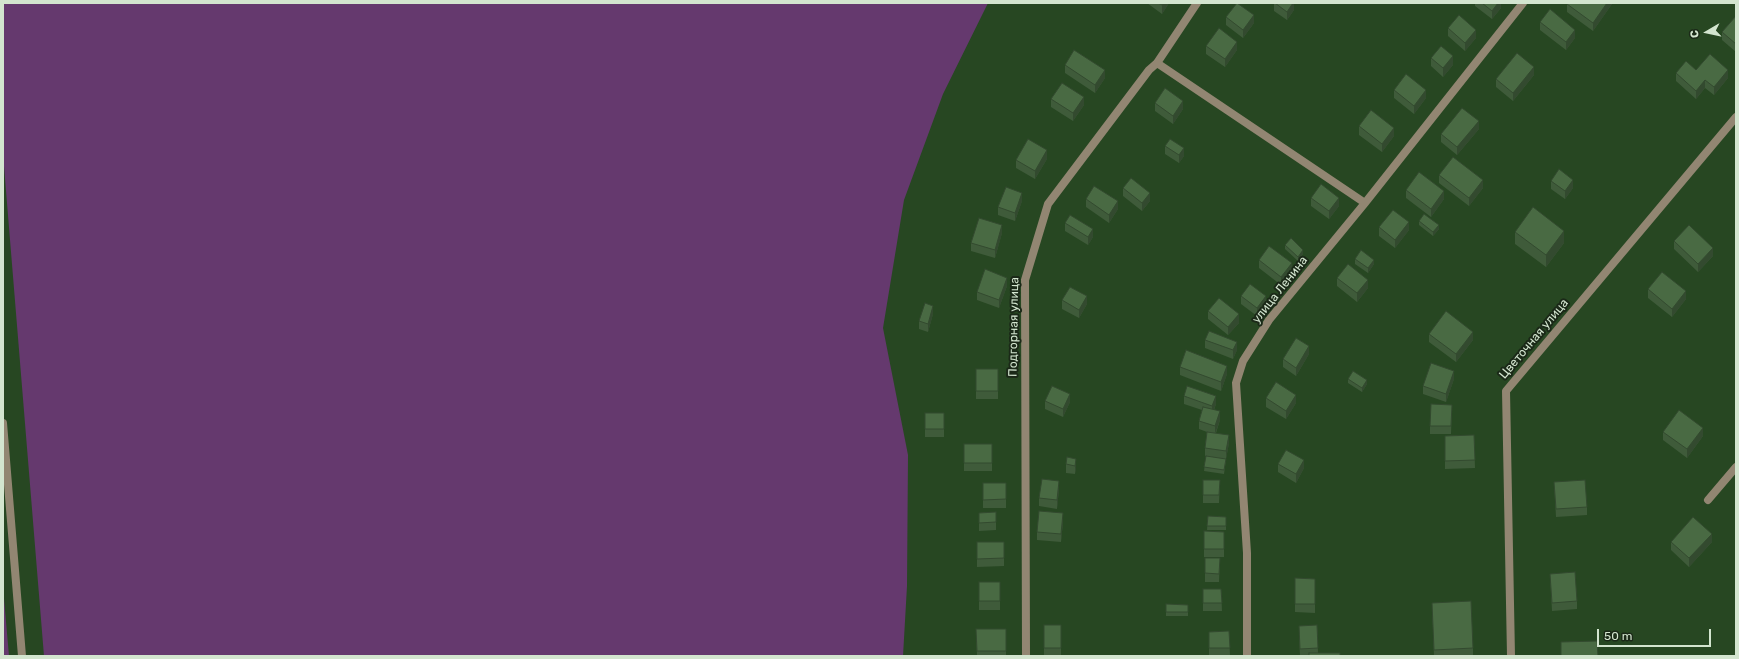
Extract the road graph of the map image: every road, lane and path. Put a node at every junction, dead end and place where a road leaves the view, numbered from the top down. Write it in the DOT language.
graph roads {
  1 [pos="1197,3"];
  2 [pos="1523,3"];
  3 [pos="1157,63"];
  4 [pos="1736,117"];
  5 [pos="1365,203"];
  6 [pos="3,423"];
  7 [pos="1736,467"];
  8 [pos="1708,500"];
  9 [pos="22,656"];
  10 [pos="1026,656"];
  11 [pos="1247,656"];
  12 [pos="1511,656"];
  1 -- 3 [label="street, Подгорная улица"];
  2 -- 5 [label="street, улица Ленина"];
  3 -- 5 [label="street"];
  3 -- 10 [label="street, Подгорная улица"];
  4 -- 12 [label="street, Цветочная улица"];
  5 -- 11 [label="street, улица Ленина"];
  6 -- 9 [label="street"];
  7 -- 8 [label="street"];
}
